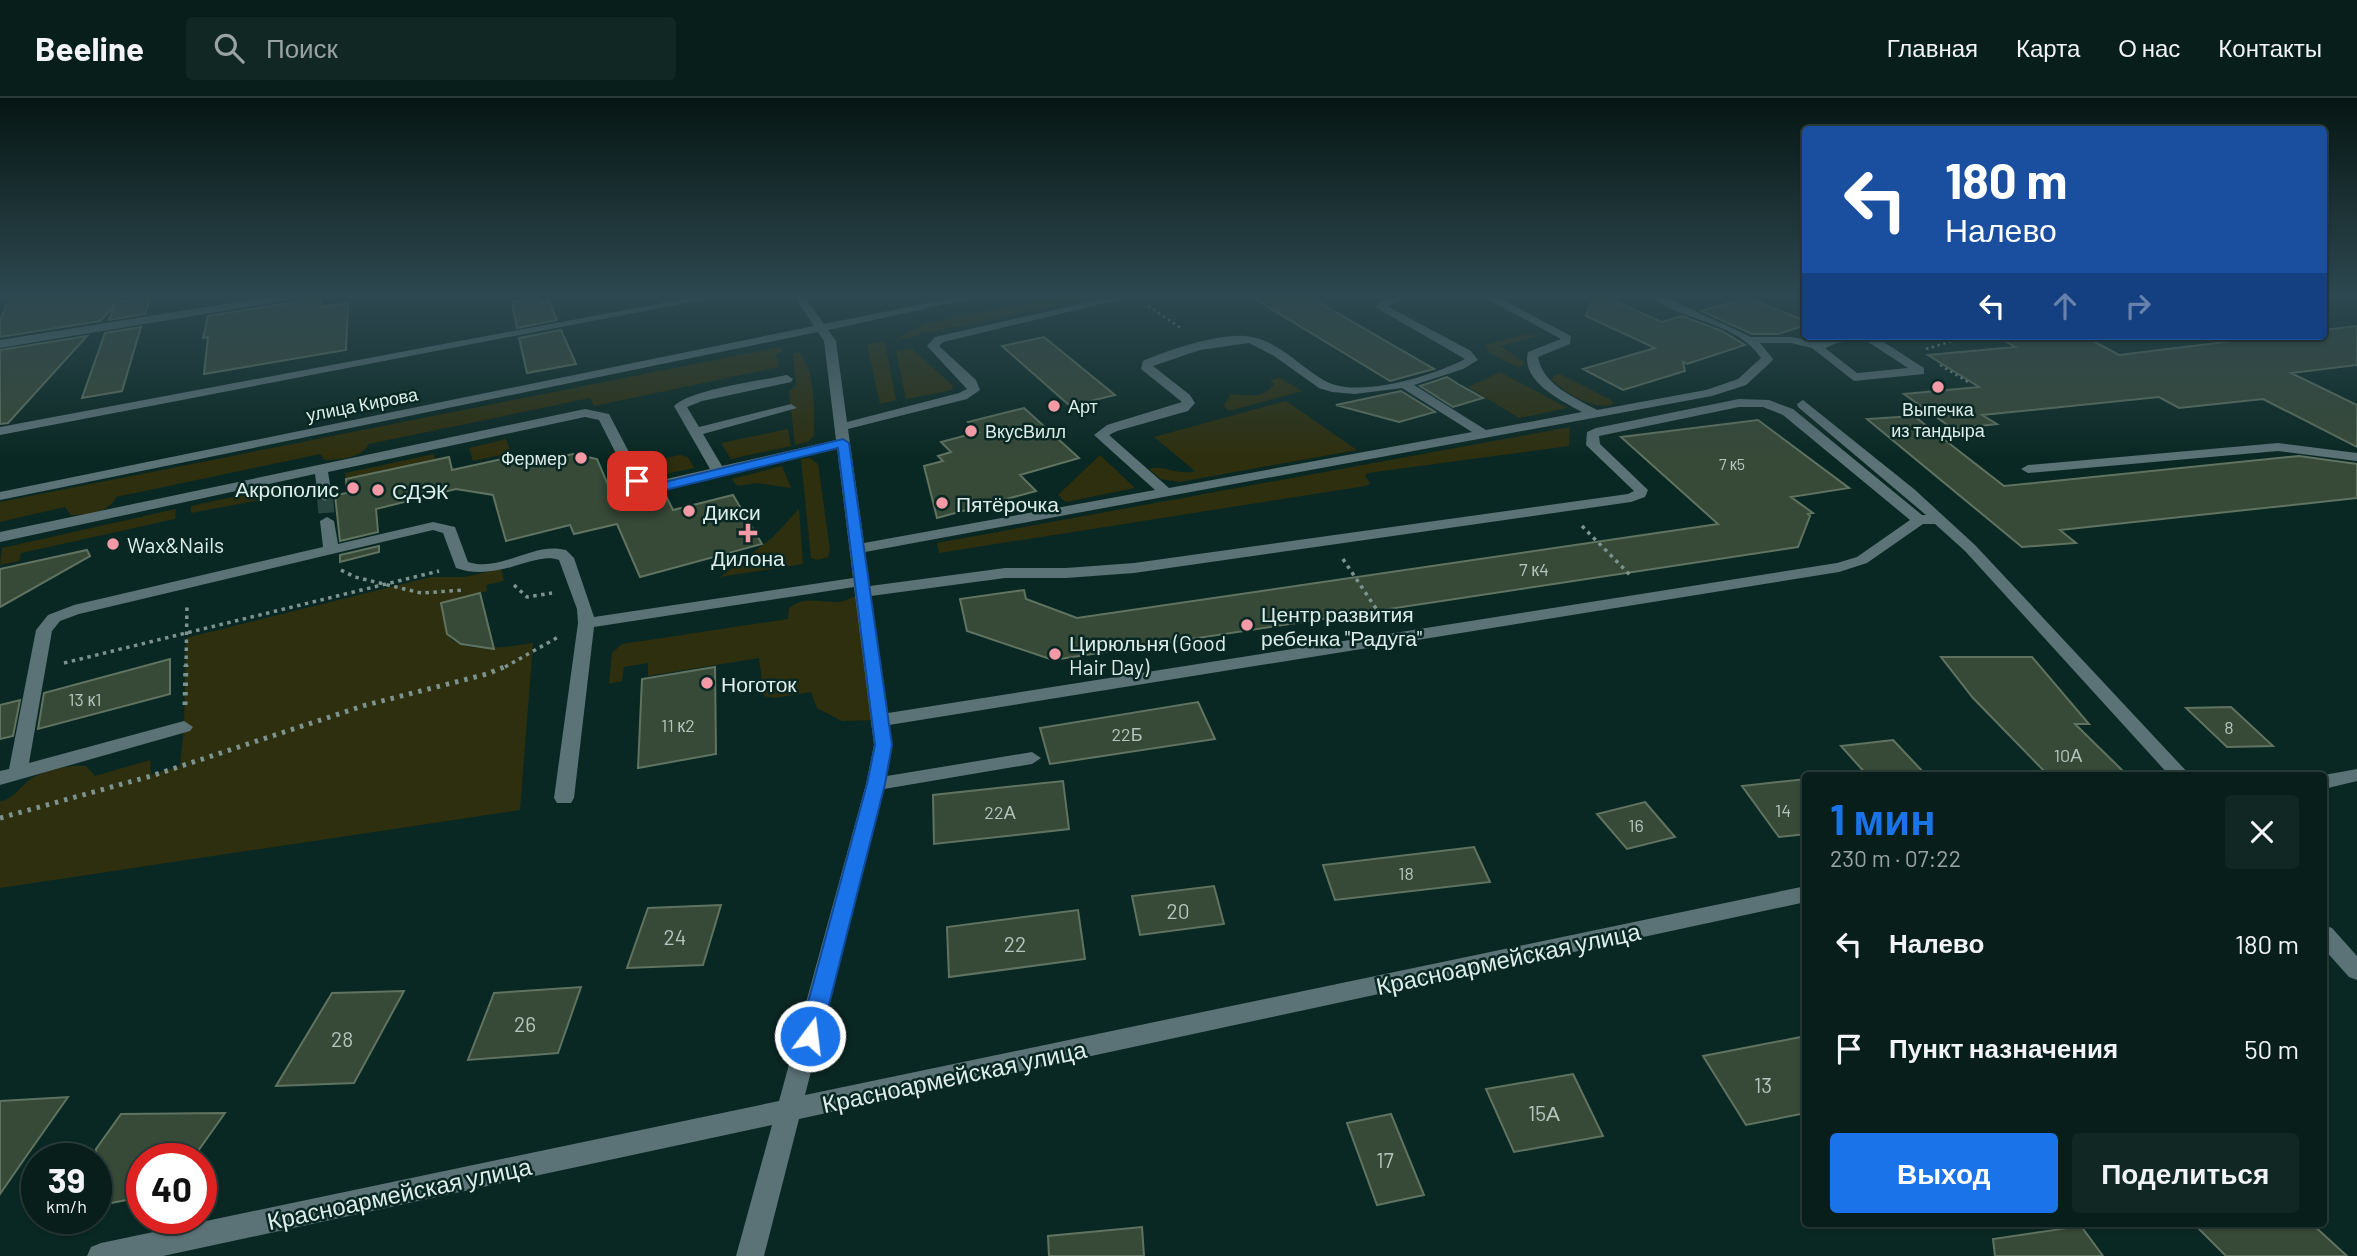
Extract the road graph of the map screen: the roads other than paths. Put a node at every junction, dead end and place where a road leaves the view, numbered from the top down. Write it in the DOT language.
graph roads {
  1 [pos="430,350"];
  2 [pos="715,350"];
  3 [pos="831,350"];
  4 [pos="936,350"];
  5 [pos="1193,350"];
  6 [pos="1269,350"];
  7 [pos="1458,350"];
  8 [pos="1545,350"];
  9 [pos="1763,350"];
  10 [pos="1820,350"];
  11 [pos="1891,350"];
  12 [pos="787,379"];
  13 [pos="1404,384"];
  14 [pos="1803,404"];
  15 [pos="791,408"];
  16 [pos="1597,415"];
  17 [pos="0,431"];
  18 [pos="694,432"];
  19 [pos="842,435"];
  20 [pos="1485,435"];
  21 [pos="2357,457"];
  22 [pos="321,468"];
  23 [pos="2028,470"];
  24 [pos="719,473"];
  25 [pos="1166,493"];
  26 [pos="0,496"];
  27 [pos="324,497"];
  28 [pos="1939,519"];
  29 [pos="1919,520"];
  30 [pos="327,521"];
  31 [pos="0,537"];
  32 [pos="331,548"];
  33 [pos="859,549"];
  34 [pos="864,586"];
  35 [pos="586,624"];
  36 [pos="882,720"];
  37 [pos="184,727"];
  38 [pos="1032,758"];
  39 [pos="2177,772"];
  40 [pos="2357,775"];
  41 [pos="9,776"];
  42 [pos="2327,781"];
  43 [pos="876,784"];
  44 [pos="564,798"];
  45 [pos="1802,895"];
  46 [pos="2327,937"];
  47 [pos="2357,971"];
  48 [pos="790,1111"];
  49 [pos="101,1256"];
  50 [pos="750,1256"];
  1 -- 17 [label="street"];
  2 -- 26 [label="street, улица Кирова"];
  3 -- 19 [label="street"];
  4 -- 19 [label="street"];
  5 -- 25 [label="street"];
  6 -- 13 [label="street"];
  7 -- 13 [label="street"];
  8 -- 16 [label="street"];
  9 -- 16 [label="street"];
  10 -- 11 [label="street"];
  12 -- 18 [label="street"];
  13 -- 20 [label="street"];
  14 -- 28 [label="street"];
  15 -- 18 [label="street"];
  16 -- 20 [label="street"];
  18 -- 24 [label="street"];
  19 -- 24 [label="street"];
  19 -- 33 [label="street"];
  20 -- 25 [label="street"];
  21 -- 23 [label="street"];
  22 -- 24 [label="street"];
  22 -- 27 [label="street"];
  22 -- 31 [label="street"];
  25 -- 33 [label="street"];
  28 -- 29 [label="street"];
  28 -- 39 [label="street"];
  29 -- 34 [label="street"];
  29 -- 36 [label="street"];
  30 -- 32 [label="street"];
  32 -- 35 [label="street"];
  32 -- 41 [label="street"];
  33 -- 34 [label="street"];
  34 -- 35 [label="street"];
  34 -- 36 [label="street"];
  35 -- 44 [label="street"];
  36 -- 43 [label="street"];
  37 -- 41 [label="street"];
  38 -- 43 [label="street"];
  40 -- 42 [label="street"];
  43 -- 48 [label="street"];
  45 -- 48 [label="street, Красноармейская улица"];
  46 -- 47 [label="street"];
  48 -- 49 [label="street, Красноармейская улица"];
  48 -- 50 [label="street"];
}
